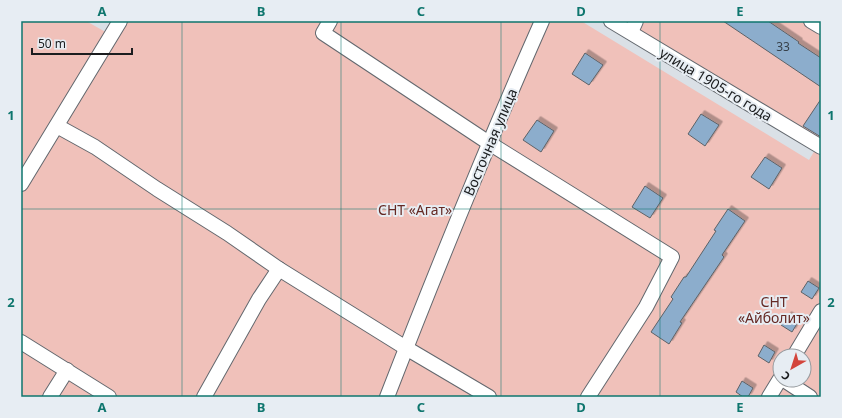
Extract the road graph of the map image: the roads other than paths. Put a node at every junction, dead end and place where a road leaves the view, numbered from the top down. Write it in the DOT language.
graph roads {
  1 [pos="120,21"];
  2 [pos="330,21"];
  3 [pos="542,21"];
  4 [pos="611,21"];
  5 [pos="811,21"];
  6 [pos="633,27"];
  7 [pos="821,27"];
  8 [pos="57,126"];
  9 [pos="489,143"];
  10 [pos="821,147"];
  11 [pos="21,184"];
  12 [pos="279,269"];
  13 [pos="821,311"];
  14 [pos="21,342"];
  15 [pos="406,348"];
  16 [pos="799,348"];
  17 [pos="67,370"];
  18 [pos="774,388"];
  19 [pos="796,388"];
  20 [pos="50,397"];
  21 [pos="109,397"];
  22 [pos="204,397"];
  23 [pos="387,397"];
  24 [pos="489,397"];
  25 [pos="588,397"];
  26 [pos="769,397"];
  27 [pos="810,397"];
  1 -- 8 [label="street"];
  2 -- 9 [label="street"];
  3 -- 9 [label="street, Восточная улица"];
  4 -- 6 [label="street, улица 1905-го года"];
  5 -- 7 [label="street"];
  6 -- 10 [label="street, улица 1905-го года"];
  8 -- 11 [label="street"];
  8 -- 12 [label="street"];
  9 -- 15 [label="street, Восточная улица"];
  9 -- 25 [label="street"];
  12 -- 15 [label="street"];
  12 -- 22 [label="street"];
  13 -- 16 [label="street"];
  14 -- 17 [label="street"];
  15 -- 23 [label="street, Восточная улица"];
  15 -- 24 [label="street"];
  17 -- 20 [label="street"];
  17 -- 21 [label="street"];
  18 -- 26 [label="street"];
  19 -- 27 [label="street"];
}
